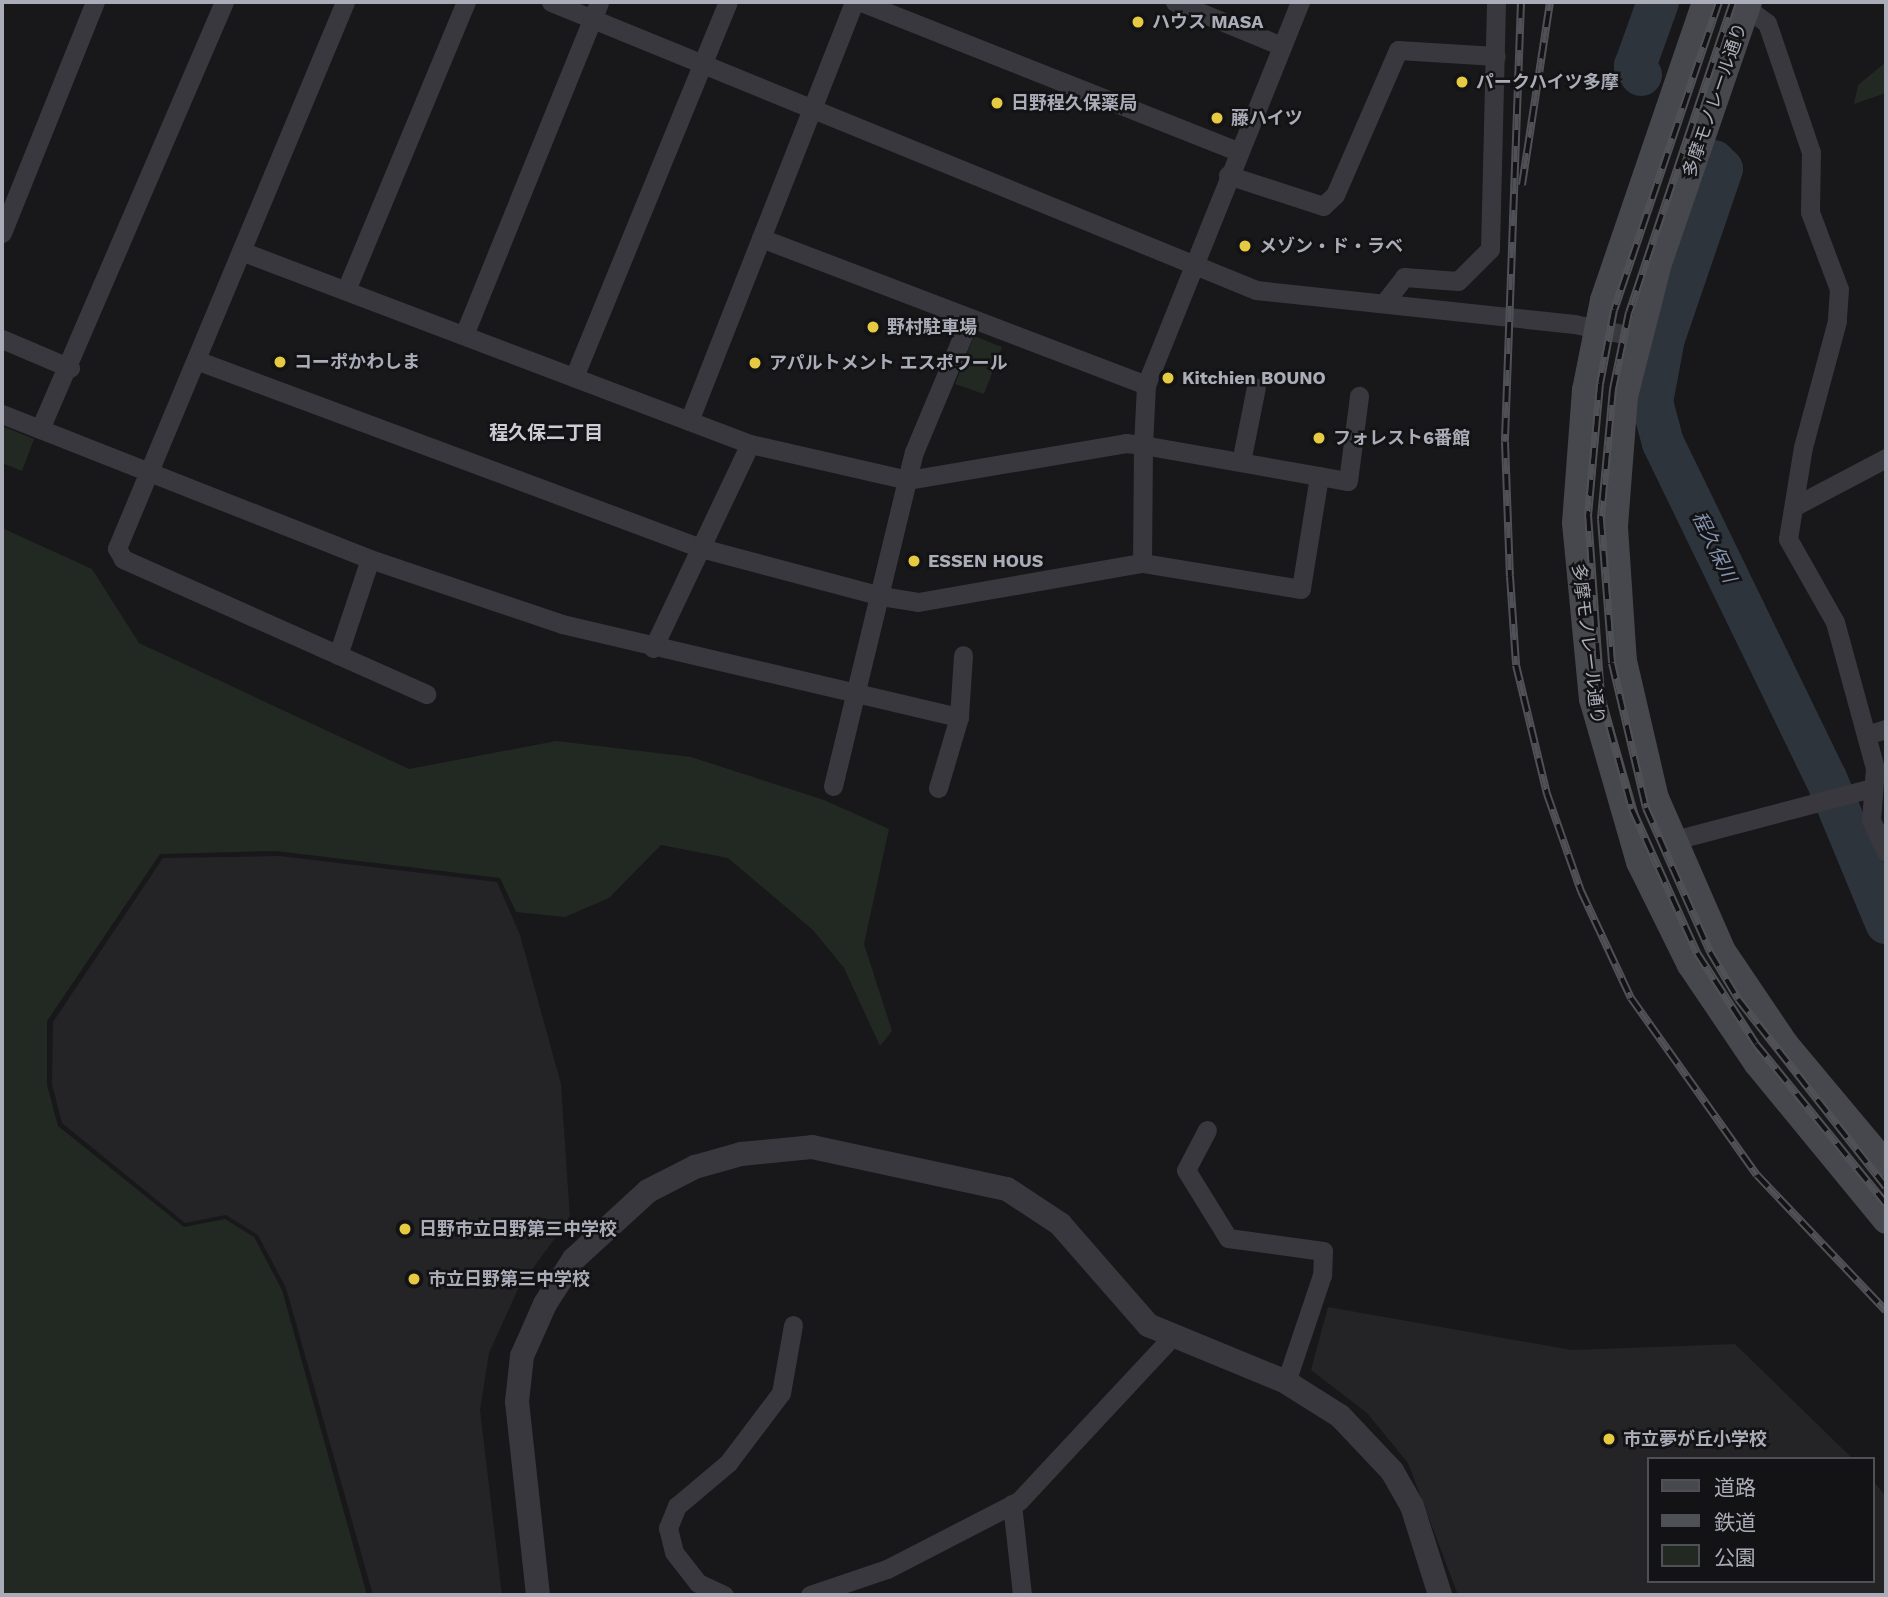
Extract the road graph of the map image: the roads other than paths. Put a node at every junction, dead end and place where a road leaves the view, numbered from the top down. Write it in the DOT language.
graph roads {
  1 [pos="95,2"];
  2 [pos="224,2"];
  3 [pos="345,2"];
  4 [pos="466,2"];
  5 [pos="551,2"];
  6 [pos="728,2"];
  7 [pos="854,2"];
  8 [pos="861,2"];
  9 [pos="1175,2"];
  10 [pos="1300,2"];
  11 [pos="1496,2"];
  12 [pos="1705,2"];
  13 [pos="1748,5"];
  14 [pos="595,10"];
  15 [pos="1282,46"];
  16 [pos="1496,56"];
  17 [pos="702,64"];
  18 [pos="812,109"];
  19 [pos="1238,151"];
  20 [pos="1228,175"];
  21 [pos="2,233"];
  22 [pos="761,238"];
  23 [pos="241,251"];
  24 [pos="1191,264"];
  25 [pos="346,290"];
  26 [pos="1384,303"];
  27 [pos="970,318"];
  28 [pos="1596,329"];
  29 [pos="464,335"];
  30 [pos="1638,337"];
  31 [pos="2,339"];
  32 [pos="196,360"];
  33 [pos="70,368"];
  34 [pos="574,377"];
  35 [pos="1146,385"];
  36 [pos="1256,387"];
  37 [pos="1359,396"];
  38 [pos="2,414"];
  39 [pos="689,421"];
  40 [pos="40,429"];
  41 [pos="750,444"];
  42 [pos="1143,445"];
  43 [pos="1886,458"];
  44 [pos="1241,462"];
  45 [pos="149,473"];
  46 [pos="1319,476"];
  47 [pos="908,480"];
  48 [pos="1795,506"];
  49 [pos="701,548"];
  50 [pos="370,559"];
  51 [pos="1142,563"];
  52 [pos="881,596"];
  53 [pos="653,648"];
  54 [pos="338,655"];
  55 [pos="963,655"];
  56 [pos="426,694"];
  57 [pos="855,694"];
  58 [pos="958,717"];
  59 [pos="1886,729"];
  60 [pos="1867,735"];
  61 [pos="833,786"];
  62 [pos="938,788"];
  63 [pos="1872,788"];
  64 [pos="1671,841"];
  65 [pos="1886,852"];
  66 [pos="1207,1130"];
  67 [pos="1886,1164"];
  68 [pos="1886,1221"];
  69 [pos="793,1325"];
  70 [pos="1170,1339"];
  71 [pos="1286,1382"];
  72 [pos="1012,1504"];
  73 [pos="538,1595"];
  74 [pos="724,1595"];
  75 [pos="810,1595"];
  76 [pos="1022,1595"];
  77 [pos="1440,1595"];
  1 -- 21 [label="street"];
  2 -- 33 [label="street"];
  3 -- 23 [label="street"];
  4 -- 25 [label="street"];
  5 -- 14 [label="street"];
  6 -- 17 [label="street"];
  7 -- 18 [label="street"];
  8 -- 19 [label="street"];
  9 -- 15 [label="street"];
  10 -- 15 [label="street"];
  11 -- 16 [label="street"];
  12 -- 28 [label="main road, 多摩モノレール通り"];
  13 -- 30 [label="main road, 多摩モノレール通り"];
  13 -- 48 [label="street"];
  14 -- 17 [label="street"];
  14 -- 29 [label="street"];
  15 -- 19 [label="street"];
  16 -- 20 [label="street"];
  16 -- 26 [label="street"];
  17 -- 18 [label="street"];
  17 -- 34 [label="street"];
  18 -- 22 [label="street"];
  18 -- 24 [label="street"];
  19 -- 20 [label="street"];
  20 -- 24 [label="street"];
  22 -- 27 [label="street"];
  22 -- 39 [label="street"];
  23 -- 25 [label="street"];
  23 -- 32 [label="street"];
  24 -- 26 [label="street"];
  24 -- 35 [label="street"];
  25 -- 29 [label="street"];
  26 -- 28 [label="street"];
  27 -- 35 [label="street"];
  27 -- 47 [label="street"];
  28 -- 30 [label="street"];
  28 -- 68 [label="main road, 多摩モノレール通り"];
  29 -- 34 [label="street"];
  30 -- 64 [label="main road, 多摩モノレール通り"];
  31 -- 33 [label="street"];
  32 -- 45 [label="street"];
  32 -- 49 [label="street"];
  33 -- 40 [label="street"];
  34 -- 39 [label="street"];
  35 -- 42 [label="street"];
  36 -- 44 [label="street"];
  37 -- 46 [label="street"];
  38 -- 40 [label="street"];
  39 -- 41 [label="street"];
  40 -- 45 [label="street"];
  41 -- 47 [label="street"];
  41 -- 49 [label="street"];
  42 -- 44 [label="street"];
  42 -- 47 [label="street"];
  42 -- 51 [label="street"];
  43 -- 48 [label="street"];
  44 -- 46 [label="street"];
  45 -- 50 [label="street"];
  45 -- 54 [label="street"];
  46 -- 51 [label="street"];
  47 -- 52 [label="street"];
  48 -- 60 [label="street"];
  49 -- 52 [label="street"];
  49 -- 53 [label="street"];
  50 -- 53 [label="street"];
  50 -- 54 [label="street"];
  51 -- 52 [label="street"];
  52 -- 57 [label="street"];
  53 -- 57 [label="street"];
  54 -- 56 [label="street"];
  55 -- 58 [label="street"];
  57 -- 58 [label="street"];
  57 -- 61 [label="street"];
  58 -- 62 [label="street"];
  59 -- 60 [label="street"];
  60 -- 63 [label="street"];
  63 -- 64 [label="street"];
  63 -- 65 [label="street"];
  64 -- 67 [label="main road, 多摩モノレール通り"];
  66 -- 71 [label="street"];
  69 -- 74 [label="street"];
  70 -- 71 [label="street"];
  70 -- 72 [label="street"];
  70 -- 73 [label="street"];
  71 -- 77 [label="street"];
  72 -- 75 [label="street"];
  72 -- 76 [label="street"];
}
